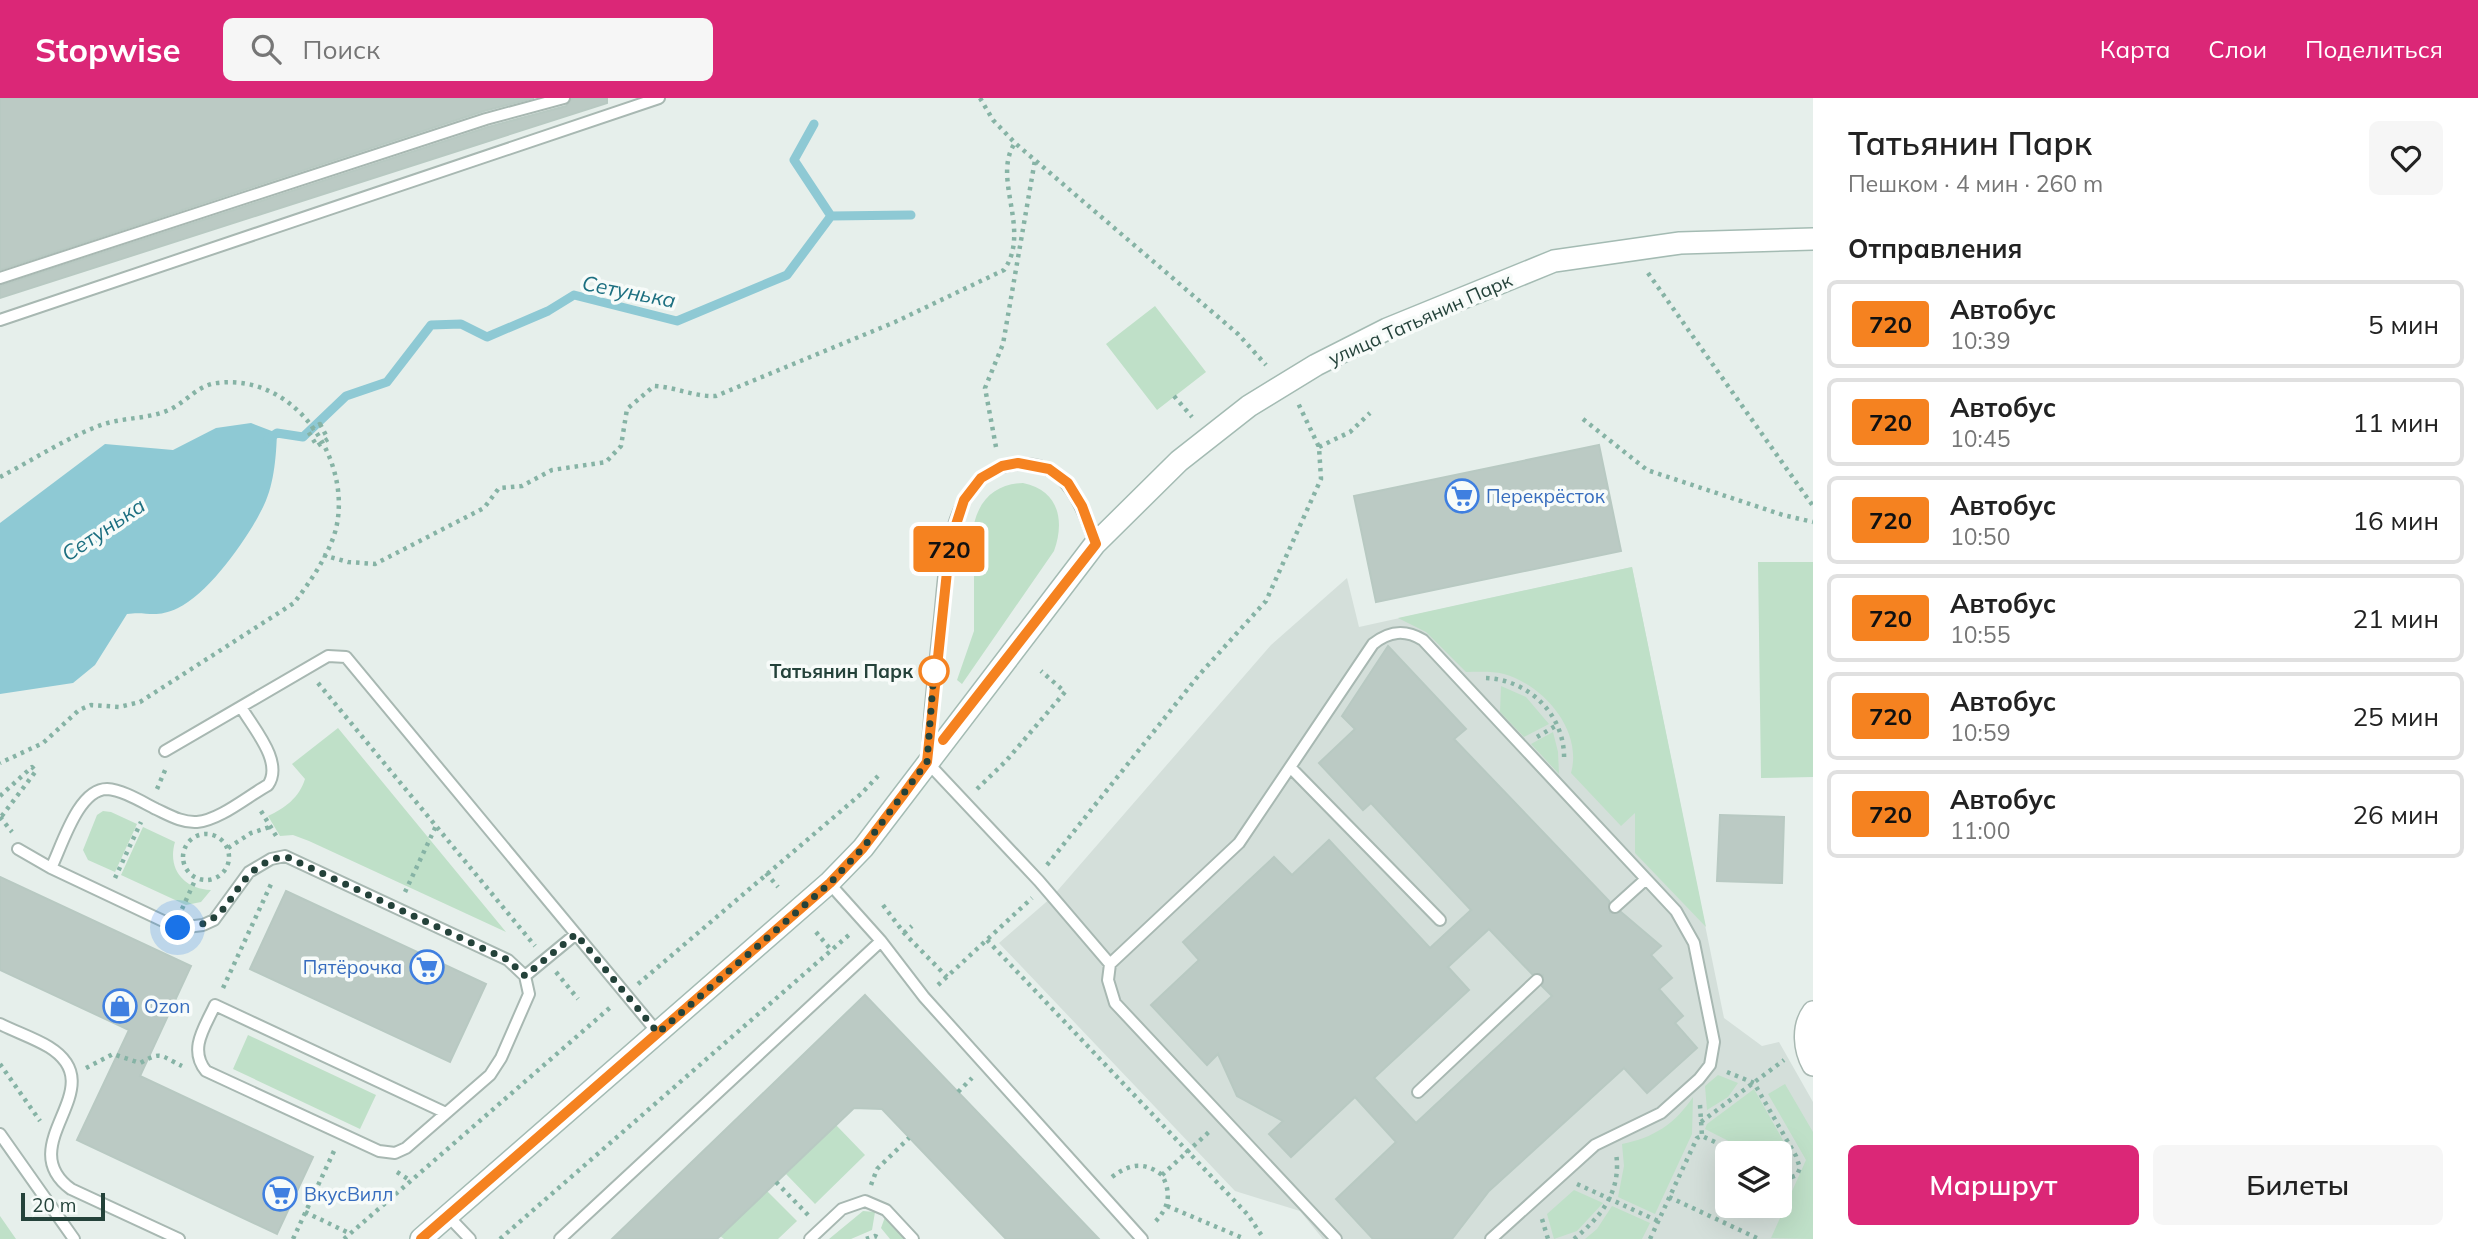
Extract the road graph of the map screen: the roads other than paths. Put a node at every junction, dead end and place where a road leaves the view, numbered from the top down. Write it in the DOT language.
graph roads {
  1 [pos="564,98"];
  2 [pos="659,98"];
  3 [pos="1813,239"];
  4 [pos="0,278"];
  5 [pos="0,320"];
  6 [pos="1096,544"];
  7 [pos="241,707"];
  8 [pos="165,751"];
  9 [pos="927,762"];
  10 [pos="1291,768"];
  11 [pos="18,849"];
  12 [pos="51,868"];
  13 [pos="1646,879"];
  14 [pos="830,883"];
  15 [pos="1615,907"];
  16 [pos="1440,920"];
  17 [pos="576,934"];
  18 [pos="881,941"];
  19 [pos="1110,964"];
  20 [pos="525,976"];
  21 [pos="1537,980"];
  22 [pos="1813,1012"];
  23 [pos="0,1024"];
  24 [pos="658,1033"];
  25 [pos="1813,1065"];
  26 [pos="1418,1092"];
  27 [pos="446,1113"];
  28 [pos="0,1134"];
  29 [pos="448,1216"];
  30 [pos="1508,1224"];
  31 [pos="1141,1238"];
  32 [pos="74,1239"];
  33 [pos="179,1239"];
  34 [pos="421,1239"];
  35 [pos="470,1239"];
  36 [pos="560,1239"];
  37 [pos="810,1239"];
  38 [pos="913,1239"];
  39 [pos="1336,1239"];
  40 [pos="1491,1239"];
  41 [pos="1503,1239"];
  1 -- 4 [label="lane"];
  2 -- 5 [label="lane"];
  3 -- 6 [label="street, улица Татьянин Парк"];
  6 -- 9 [label="street, улица Татьянин Парк"];
  6 -- 9 [label="lane"];
  7 -- 8 [label="lane"];
  7 -- 12 [label="lane"];
  7 -- 17 [label="lane"];
  9 -- 14 [label="street, улица Татьянин Парк"];
  9 -- 19 [label="lane"];
  10 -- 13 [label="lane"];
  10 -- 16 [label="lane"];
  10 -- 19 [label="lane"];
  11 -- 12 [label="lane"];
  12 -- 20 [label="lane"];
  13 -- 15 [label="lane"];
  13 -- 30 [label="lane"];
  14 -- 18 [label="lane"];
  14 -- 24 [label="street, улица Татьянин Парк"];
  17 -- 20 [label="lane"];
  17 -- 24 [label="lane"];
  18 -- 31 [label="lane"];
  18 -- 36 [label="lane"];
  19 -- 39 [label="lane"];
  20 -- 27 [label="lane"];
  21 -- 26 [label="lane"];
  22 -- 25 [label="street"];
  23 -- 33 [label="lane"];
  24 -- 29 [label="street, улица Татьянин Парк"];
  27 -- 27 [label="lane"];
  28 -- 32 [label="lane"];
  29 -- 34 [label="street, улица Татьянин Парк"];
  29 -- 35 [label="lane"];
  30 -- 40 [label="lane"];
  30 -- 41 [label="lane"];
  37 -- 38 [label="lane"];
}
